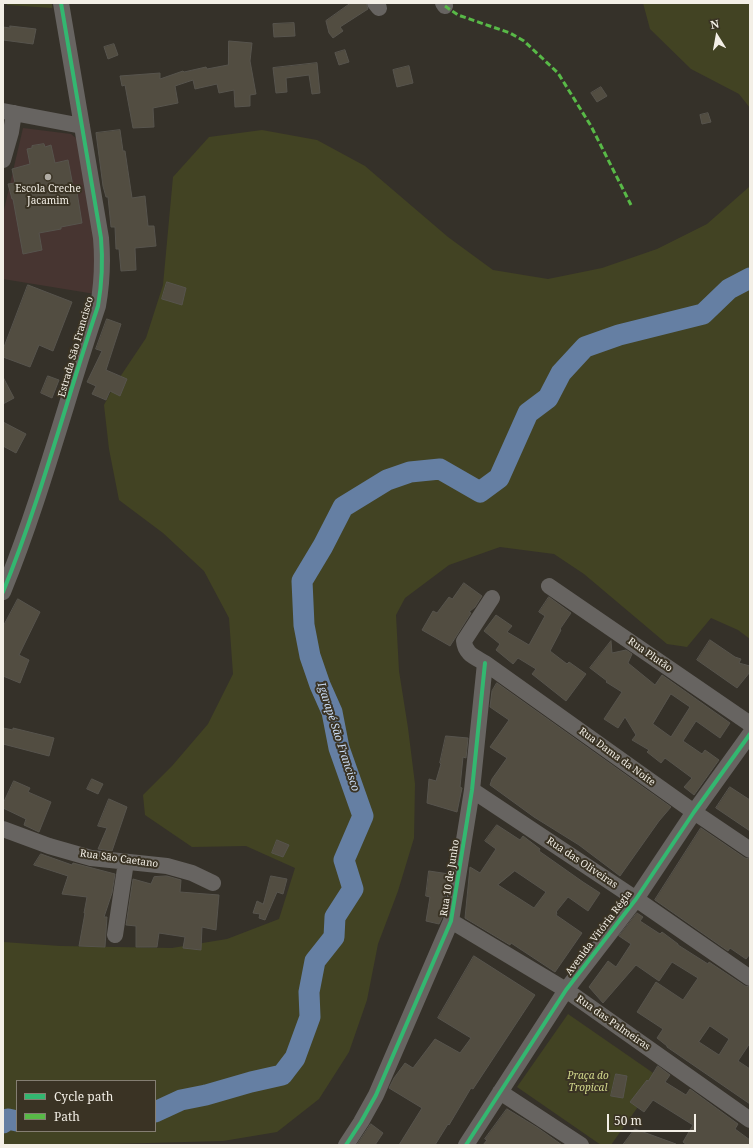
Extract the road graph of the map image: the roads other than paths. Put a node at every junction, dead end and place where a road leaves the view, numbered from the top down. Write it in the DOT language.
graph roads {
  1 [pos="61,3"];
  2 [pos="9,112"];
  3 [pos="82,126"];
  4 [pos="3,160"];
  5 [pos="549,586"];
  6 [pos="3,592"];
  7 [pos="492,598"];
  8 [pos="486,663"];
  9 [pos="750,724"];
  10 [pos="750,734"];
  11 [pos="472,790"];
  12 [pos="694,812"];
  13 [pos="3,829"];
  14 [pos="750,850"];
  15 [pos="126,862"];
  16 [pos="213,883"];
  17 [pos="636,899"];
  18 [pos="451,922"];
  19 [pos="115,935"];
  20 [pos="750,978"];
  21 [pos="566,990"];
  22 [pos="500,1092"];
  23 [pos="750,1120"];
  24 [pos="346,1145"];
  25 [pos="466,1145"];
  26 [pos="581,1145"];
  1 -- 3 [label="street, Estrada São Francisco"];
  2 -- 3 [label="street"];
  2 -- 4 [label="street"];
  3 -- 6 [label="street, Estrada São Francisco"];
  5 -- 9 [label="street, Rua Plutão"];
  7 -- 8 [label="street"];
  8 -- 11 [label="street, Rua 10 de Junho"];
  8 -- 12 [label="street, Rua Dama da Noite"];
  10 -- 12 [label="street, Avenida Vitória Régia"];
  11 -- 17 [label="street, Rua das Oliveiras"];
  11 -- 18 [label="street, Rua 10 de Junho"];
  12 -- 14 [label="street, Rua Dama da Noite"];
  12 -- 17 [label="street, Avenida Vitória Régia"];
  13 -- 15 [label="street, Rua São Caetano"];
  15 -- 16 [label="street, Rua São Caetano"];
  15 -- 19 [label="street"];
  17 -- 20 [label="street, Rua das Oliveiras"];
  17 -- 21 [label="street, Avenida Vitória Régia"];
  18 -- 21 [label="street, Rua das Palmeiras"];
  18 -- 24 [label="street, Rua 10 de Junho"];
  21 -- 22 [label="street, Avenida Vitória Régia"];
  21 -- 23 [label="street, Rua das Palmeiras"];
  22 -- 25 [label="street, Avenida Vitória Régia"];
  22 -- 26 [label="street"];
}
